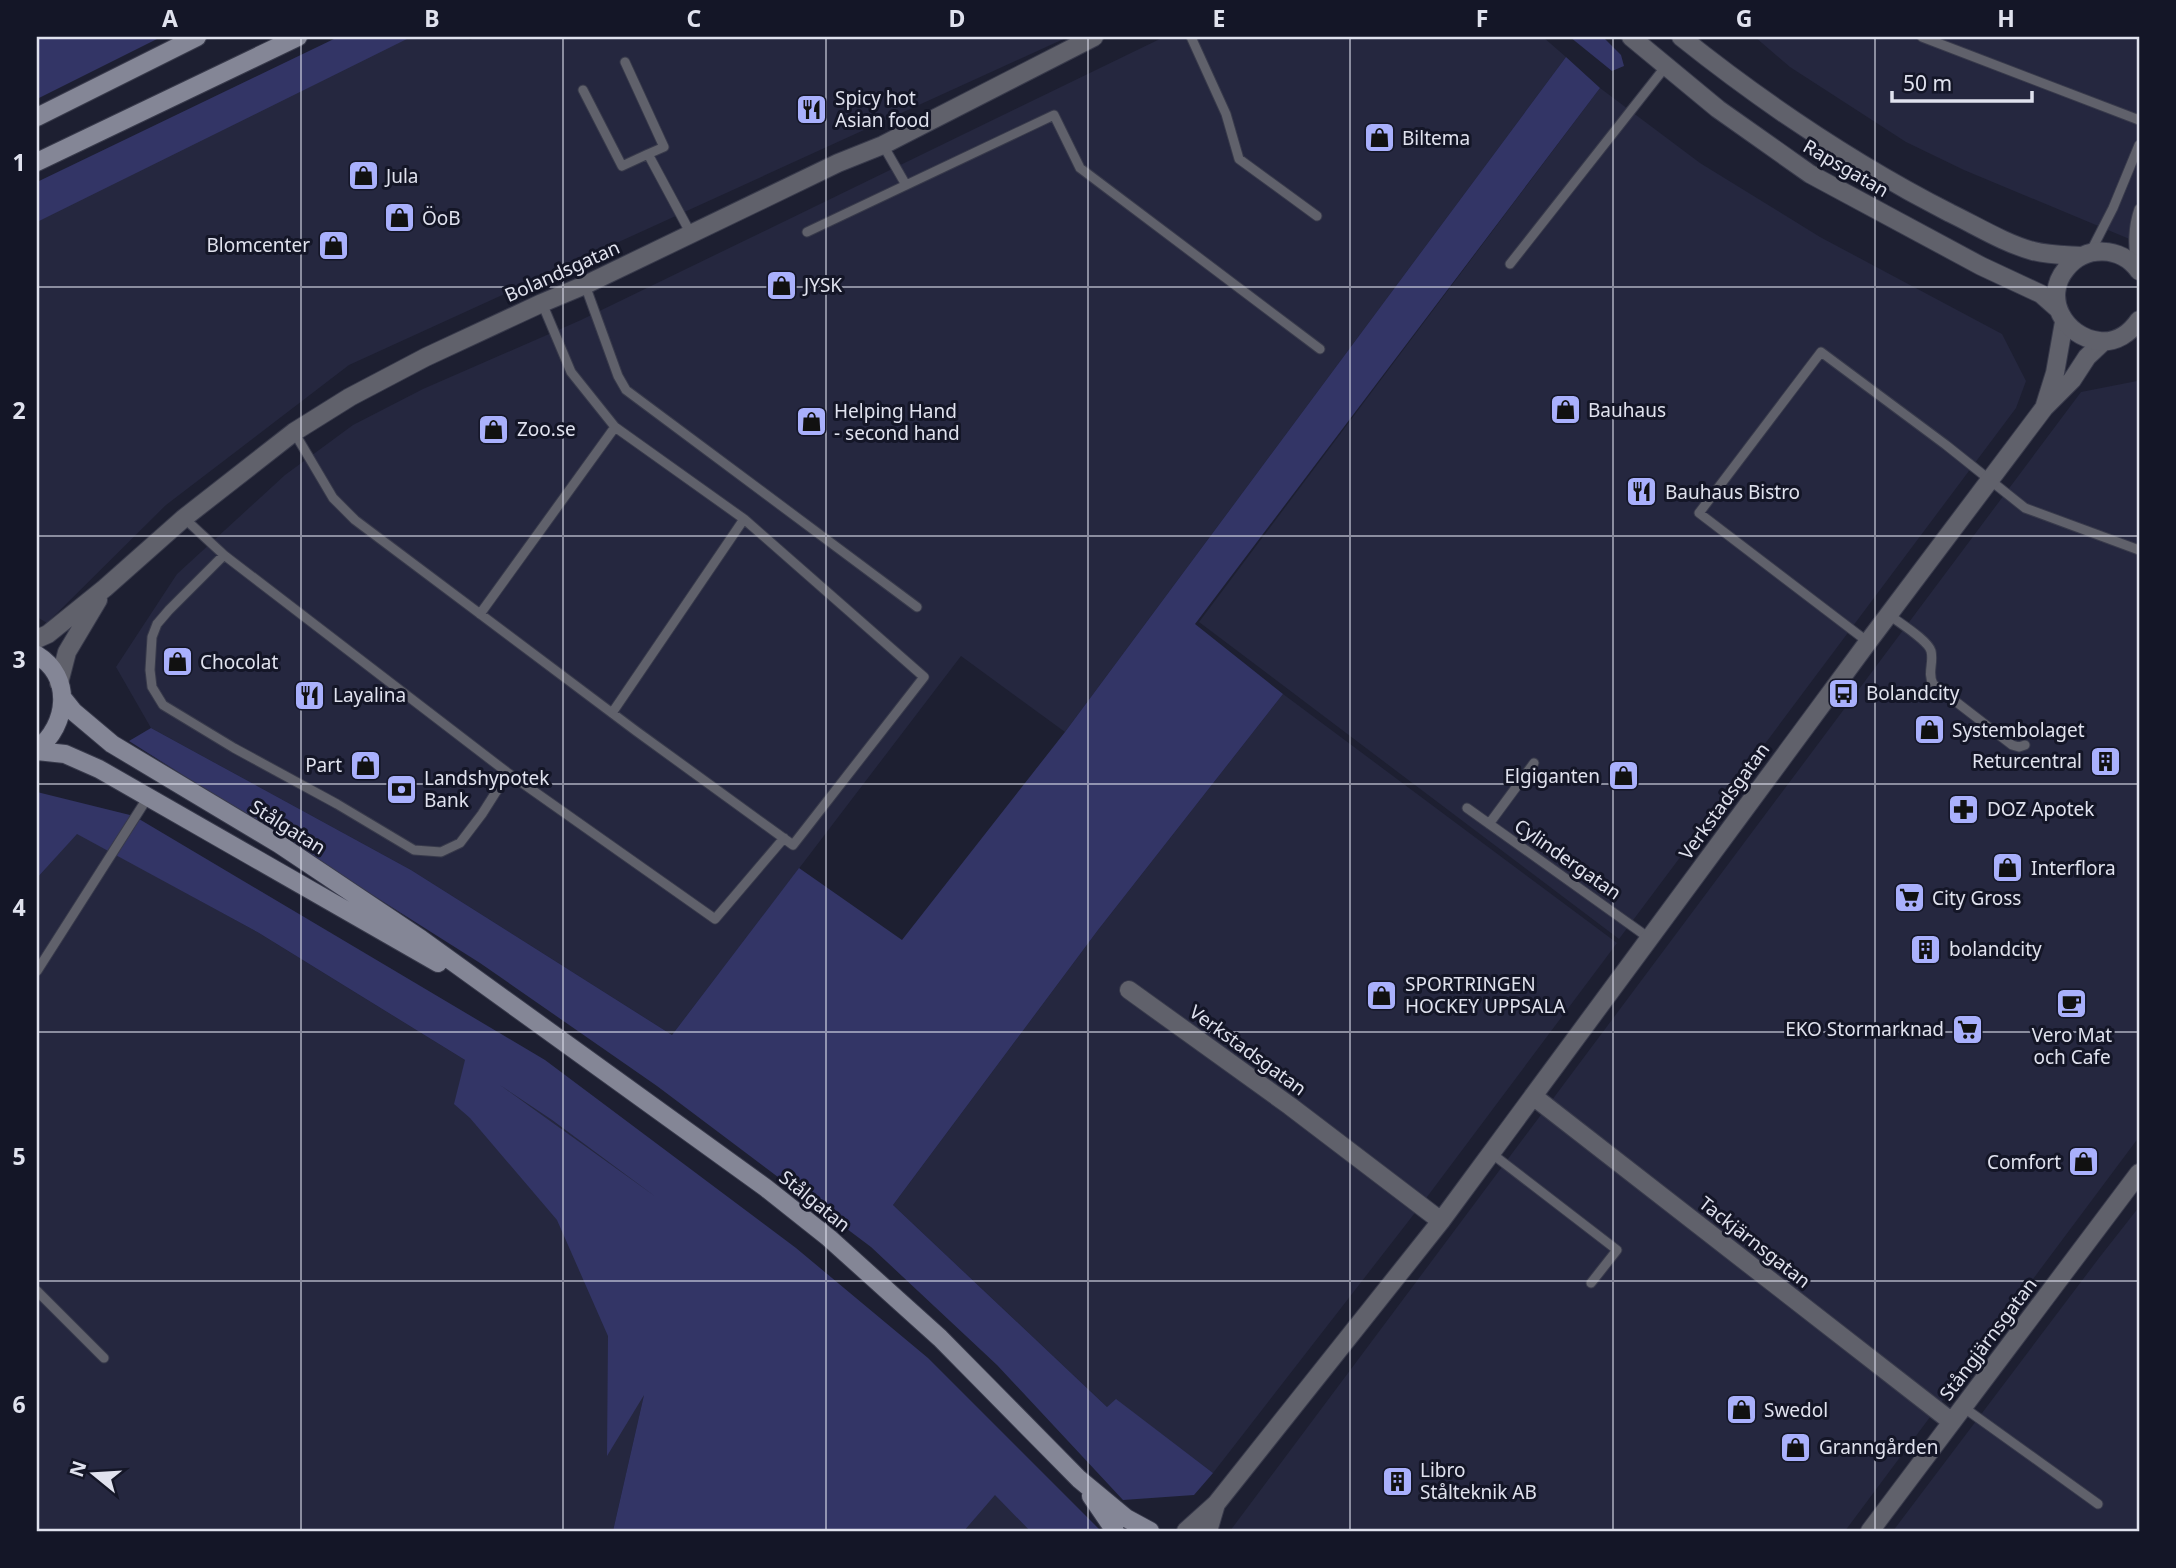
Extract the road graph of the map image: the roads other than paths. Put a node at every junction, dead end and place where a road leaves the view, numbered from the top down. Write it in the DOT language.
graph roads {
  1 [pos="197,37"];
  2 [pos="298,37"];
  3 [pos="1094,37"];
  4 [pos="1191,37"];
  5 [pos="1630,37"];
  6 [pos="1681,37"];
  7 [pos="1922,37"];
  8 [pos="1068,42"];
  9 [pos="625,62"];
  10 [pos="1666,66"];
  11 [pos="583,90"];
  12 [pos="37,117"];
  13 [pos="2139,120"];
  14 [pos="883,145"];
  15 [pos="2139,145"];
  16 [pos="648,155"];
  17 [pos="37,162"];
  18 [pos="906,186"];
  19 [pos="2139,209"];
  20 [pos="1317,216"];
  21 [pos="807,232"];
  22 [pos="691,234"];
  23 [pos="2086,254"];
  24 [pos="1510,264"];
  25 [pos="2139,270"];
  26 [pos="584,285"];
  27 [pos="541,303"];
  28 [pos="2061,315"];
  29 [pos="2139,320"];
  30 [pos="2130,337"];
  31 [pos="2103,341"];
  32 [pos="1320,349"];
  33 [pos="2044,408"];
  34 [pos="615,427"];
  35 [pos="294,432"];
  36 [pos="1990,480"];
  37 [pos="184,518"];
  38 [pos="744,519"];
  39 [pos="2139,550"];
  40 [pos="224,555"];
  41 [pos="105,588"];
  42 [pos="917,607"];
  43 [pos="480,614"];
  44 [pos="1888,614"];
  45 [pos="37,639"];
  46 [pos="1868,642"];
  47 [pos="37,655"];
  48 [pos="61,690"];
  49 [pos="612,713"];
  50 [pos="2025,745"];
  51 [pos="37,750"];
  52 [pos="1534,763"];
  53 [pos="508,773"];
  54 [pos="148,797"];
  55 [pos="1467,808"];
  56 [pos="1489,824"];
  57 [pos="784,838"];
  58 [pos="1649,938"];
  59 [pos="37,971"];
  60 [pos="1129,990"];
  61 [pos="493,992"];
  62 [pos="1533,1096"];
  63 [pos="1491,1153"];
  64 [pos="2139,1173"];
  65 [pos="1441,1221"];
  66 [pos="1591,1283"];
  67 [pos="37,1291"];
  68 [pos="104,1357"];
  69 [pos="1957,1415"];
  70 [pos="1079,1479"];
  71 [pos="1216,1504"];
  72 [pos="2098,1504"];
  73 [pos="1115,1531"];
  74 [pos="1150,1531"];
  75 [pos="1186,1531"];
  76 [pos="1208,1531"];
  77 [pos="1870,1531"];
  1 -- 12 [label="main road"];
  2 -- 17 [label="main road"];
  3 -- 8 [label="street, Bolandsgatan"];
  4 -- 20 [label="lane"];
  5 -- 10 [label="street, Rapsgatan"];
  6 -- 23 [label="street, Rapsgatan"];
  7 -- 13 [label="lane"];
  8 -- 14 [label="street, Bolandsgatan"];
  9 -- 16 [label="lane"];
  10 -- 24 [label="lane"];
  10 -- 28 [label="street, Rapsgatan"];
  11 -- 16 [label="lane"];
  14 -- 18 [label="lane"];
  14 -- 22 [label="street, Bolandsgatan"];
  15 -- 23 [label="lane"];
  16 -- 22 [label="lane"];
  18 -- 21 [label="lane"];
  18 -- 32 [label="lane"];
  19 -- 25 [label="lane"];
  22 -- 26 [label="street, Bolandsgatan"];
  23 -- 25 [label="street, Rapsgatan"];
  23 -- 28 [label="street, Verkstadsgatan"];
  26 -- 27 [label="street, Bolandsgatan"];
  26 -- 42 [label="lane"];
  27 -- 34 [label="lane"];
  27 -- 35 [label="street, Bolandsgatan"];
  28 -- 31 [label="street, Rapsgatan"];
  28 -- 33 [label="street, Verkstadsgatan"];
  29 -- 30 [label="street"];
  30 -- 31 [label="street"];
  31 -- 33 [label="street, Verkstadsgatan"];
  33 -- 36 [label="street, Verkstadsgatan"];
  34 -- 38 [label="lane"];
  34 -- 43 [label="lane"];
  35 -- 37 [label="street, Bolandsgatan"];
  35 -- 43 [label="lane"];
  36 -- 39 [label="lane"];
  36 -- 44 [label="street, Verkstadsgatan"];
  36 -- 46 [label="lane"];
  37 -- 40 [label="lane"];
  37 -- 41 [label="street, Bolandsgatan"];
  38 -- 49 [label="lane"];
  38 -- 57 [label="lane"];
  40 -- 53 [label="lane"];
  40 -- 53 [label="lane"];
  41 -- 45 [label="street, Bolandsgatan"];
  41 -- 48 [label="street, Bolandsgatan"];
  43 -- 49 [label="lane"];
  44 -- 46 [label="street, Verkstadsgatan"];
  44 -- 50 [label="lane"];
  46 -- 58 [label="street, Verkstadsgatan"];
  47 -- 48 [label="main road, Stålgatan"];
  48 -- 51 [label="main road"];
  48 -- 61 [label="main road, Stålgatan"];
  49 -- 57 [label="lane"];
  51 -- 54 [label="main road, Stålgatan"];
  52 -- 56 [label="lane"];
  53 -- 57 [label="lane"];
  54 -- 59 [label="lane"];
  54 -- 61 [label="main road, Stålgatan"];
  55 -- 56 [label="lane, Cylindergatan"];
  56 -- 58 [label="lane, Cylindergatan"];
  58 -- 62 [label="street, Verkstadsgatan"];
  60 -- 65 [label="street, Verkstadsgatan"];
  61 -- 70 [label="main road, Stålgatan"];
  62 -- 63 [label="street, Verkstadsgatan"];
  62 -- 69 [label="street, Tackjärnsgatan"];
  63 -- 65 [label="street, Verkstadsgatan"];
  63 -- 66 [label="lane"];
  64 -- 69 [label="street, Stångjärnsgatan"];
  65 -- 71 [label="street, Verkstadsgatan"];
  67 -- 68 [label="lane"];
  69 -- 72 [label="lane"];
  69 -- 77 [label="street, Stångjärnsgatan"];
  70 -- 73 [label="main road, Stålgatan"];
  70 -- 74 [label="main road, Stålgatan"];
  71 -- 75 [label="street, Verkstadsgatan"];
  71 -- 76 [label="street, Verkstadsgatan"];
}
